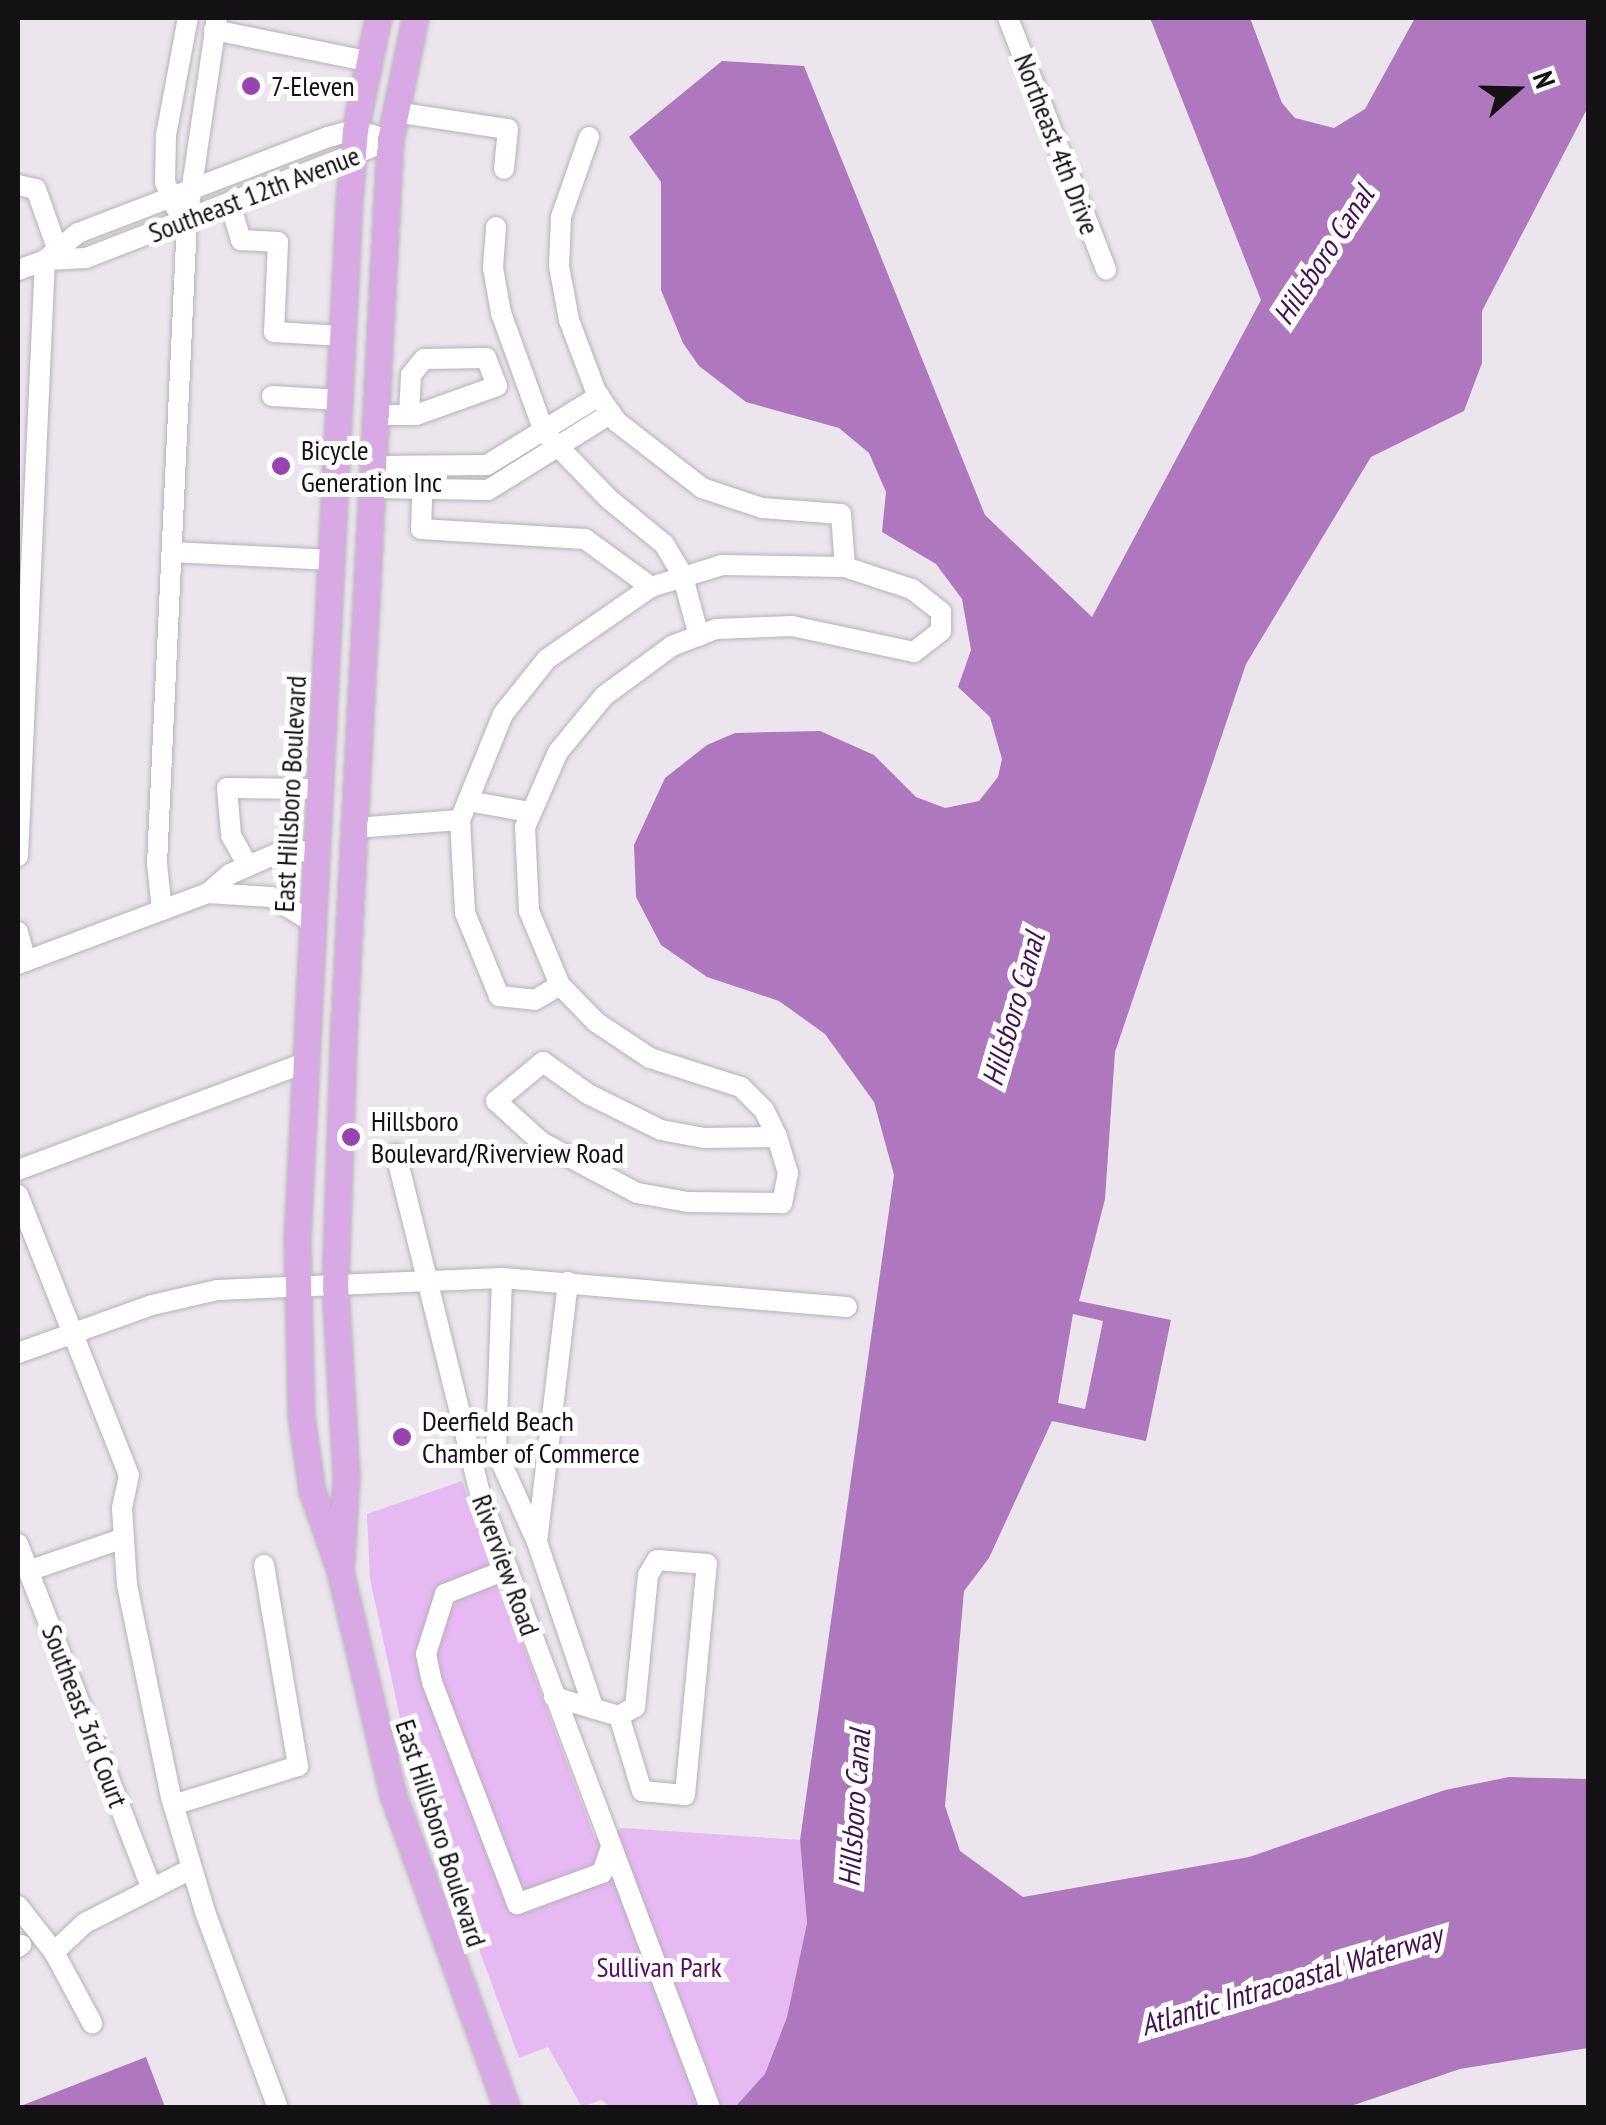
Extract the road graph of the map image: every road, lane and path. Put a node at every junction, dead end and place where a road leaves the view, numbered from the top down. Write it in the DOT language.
graph roads {
  1 [pos="188,18"];
  2 [pos="378,18"];
  3 [pos="415,18"];
  4 [pos="1008,18"];
  5 [pos="215,24"];
  6 [pos="367,61"];
  7 [pos="395,112"];
  8 [pos="355,130"];
  9 [pos="590,137"];
  10 [pos="390,140"];
  11 [pos="353,160"];
  12 [pos="504,168"];
  13 [pos="18,185"];
  14 [pos="190,190"];
  15 [pos="168,199"];
  16 [pos="230,204"];
  17 [pos="187,220"];
  18 [pos="496,226"];
  19 [pos="51,255"];
  20 [pos="18,270"];
  21 [pos="1106,270"];
  22 [pos="342,336"];
  23 [pos="272,396"];
  24 [pos="339,400"];
  25 [pos="605,405"];
  26 [pos="375,415"];
  27 [pos="410,415"];
  28 [pos="550,440"];
  29 [pos="422,468"];
  30 [pos="372,477"];
  31 [pos="422,490"];
  32 [pos="172,552"];
  33 [pos="332,560"];
  34 [pos="845,567"];
  35 [pos="682,574"];
  36 [pos="652,587"];
  37 [pos="700,636"];
  38 [pos="324,722"];
  39 [pos="320,789"];
  40 [pos="464,811"];
  41 [pos="530,812"];
  42 [pos="355,828"];
  43 [pos="18,833"];
  44 [pos="316,853"];
  45 [pos="18,856"];
  46 [pos="248,866"];
  47 [pos="208,892"];
  48 [pos="162,910"];
  49 [pos="314,923"];
  50 [pos="18,932"];
  51 [pos="22,963"];
  52 [pos="560,985"];
  53 [pos="344,1023"];
  54 [pos="307,1062"];
  55 [pos="776,1137"];
  56 [pos="396,1154"];
  57 [pos="18,1170"];
  58 [pos="18,1195"];
  59 [pos="502,1278"];
  60 [pos="424,1282"];
  61 [pos="568,1282"];
  62 [pos="335,1288"];
  63 [pos="296,1289"];
  64 [pos="846,1307"];
  65 [pos="70,1333"];
  66 [pos="18,1352"];
  67 [pos="121,1539"];
  68 [pos="538,1542"];
  69 [pos="18,1544"];
  70 [pos="264,1565"];
  71 [pos="508,1569"];
  72 [pos="340,1571"];
  73 [pos="28,1572"];
  74 [pos="554,1697"];
  75 [pos="594,1708"];
  76 [pos="619,1716"];
  77 [pos="173,1805"];
  78 [pos="610,1850"];
  79 [pos="191,1869"];
  80 [pos="152,1889"];
  81 [pos="18,1906"];
  82 [pos="54,1952"];
  83 [pos="92,2022"];
  84 [pos="278,2108"];
  85 [pos="507,2108"];
  86 [pos="710,2108"];
  1 -- 15 [label="street"];
  2 -- 6 [label="main road, East Hillsboro Boulevard"];
  3 -- 7 [label="main road, East Hillsboro Boulevard"];
  4 -- 21 [label="street, Northeast 4th Drive"];
  5 -- 6 [label="street"];
  5 -- 14 [label="street"];
  6 -- 8 [label="main road, East Hillsboro Boulevard"];
  7 -- 10 [label="main road, East Hillsboro Boulevard"];
  7 -- 12 [label="street"];
  8 -- 10 [label="street, Southeast 12th Avenue"];
  8 -- 11 [label="main road, East Hillsboro Boulevard"];
  8 -- 14 [label="street, Southeast 12th Avenue"];
  9 -- 25 [label="street"];
  10 -- 11 [label="street, Southeast 12th Avenue"];
  10 -- 26 [label="main road, East Hillsboro Boulevard"];
  11 -- 16 [label="street, Southeast 12th Avenue"];
  11 -- 22 [label="main road, East Hillsboro Boulevard"];
  13 -- 19 [label="street"];
  14 -- 15 [label="street, Southeast 12th Avenue"];
  14 -- 17 [label="street"];
  15 -- 17 [label="street"];
  15 -- 19 [label="street, Southeast 12th Avenue"];
  16 -- 17 [label="street, Southeast 12th Avenue"];
  16 -- 22 [label="street"];
  17 -- 19 [label="street, Southeast 12th Avenue"];
  17 -- 32 [label="street"];
  18 -- 28 [label="street"];
  19 -- 20 [label="street, Southeast 12th Avenue"];
  19 -- 43 [label="street"];
  22 -- 24 [label="main road, East Hillsboro Boulevard"];
  23 -- 24 [label="street"];
  24 -- 33 [label="main road, East Hillsboro Boulevard"];
  25 -- 28 [label="street"];
  25 -- 34 [label="street"];
  26 -- 27 [label="street"];
  26 -- 30 [label="main road, East Hillsboro Boulevard"];
  28 -- 29 [label="street"];
  28 -- 31 [label="street"];
  28 -- 35 [label="street"];
  29 -- 30 [label="street"];
  29 -- 31 [label="street"];
  30 -- 31 [label="street"];
  30 -- 42 [label="main road, East Hillsboro Boulevard"];
  31 -- 36 [label="street"];
  32 -- 33 [label="street"];
  32 -- 48 [label="street"];
  33 -- 38 [label="main road, East Hillsboro Boulevard"];
  34 -- 35 [label="street"];
  34 -- 37 [label="street"];
  35 -- 36 [label="street"];
  35 -- 37 [label="street"];
  36 -- 40 [label="street"];
  37 -- 41 [label="street"];
  38 -- 39 [label="main road, East Hillsboro Boulevard"];
  38 -- 42 [label="main road"];
  39 -- 44 [label="main road, East Hillsboro Boulevard"];
  39 -- 46 [label="street"];
  40 -- 41 [label="street"];
  40 -- 42 [label="street"];
  40 -- 52 [label="street"];
  41 -- 52 [label="street"];
  42 -- 53 [label="main road, East Hillsboro Boulevard"];
  43 -- 45 [label="street"];
  44 -- 46 [label="street"];
  44 -- 49 [label="main road, East Hillsboro Boulevard"];
  44 -- 53 [label="main road"];
  46 -- 47 [label="street"];
  47 -- 48 [label="street"];
  47 -- 49 [label="street"];
  48 -- 51 [label="street"];
  49 -- 54 [label="main road, East Hillsboro Boulevard"];
  50 -- 51 [label="street"];
  52 -- 55 [label="street"];
  53 -- 62 [label="main road, East Hillsboro Boulevard"];
  54 -- 57 [label="street"];
  54 -- 63 [label="main road, East Hillsboro Boulevard"];
  55 -- 55 [label="street"];
  56 -- 60 [label="street, Riverview Road"];
  58 -- 65 [label="street"];
  59 -- 60 [label="street"];
  59 -- 61 [label="street"];
  59 -- 68 [label="street"];
  60 -- 62 [label="street"];
  60 -- 71 [label="street, Riverview Road"];
  61 -- 64 [label="street"];
  61 -- 68 [label="street"];
  62 -- 63 [label="street"];
  62 -- 72 [label="main road, East Hillsboro Boulevard"];
  63 -- 65 [label="street"];
  63 -- 72 [label="main road, East Hillsboro Boulevard"];
  65 -- 66 [label="street"];
  65 -- 67 [label="street"];
  67 -- 73 [label="street"];
  67 -- 77 [label="street"];
  68 -- 75 [label="street"];
  69 -- 73 [label="street, Southeast 3rd Court"];
  70 -- 77 [label="street"];
  71 -- 74 [label="street, Riverview Road"];
  71 -- 78 [label="street"];
  72 -- 85 [label="main road, East Hillsboro Boulevard"];
  73 -- 80 [label="street, Southeast 3rd Court"];
  74 -- 75 [label="street"];
  74 -- 78 [label="street, Riverview Road"];
  75 -- 76 [label="street"];
  76 -- 76 [label="street"];
  77 -- 79 [label="street"];
  78 -- 86 [label="street, Riverview Road"];
  79 -- 80 [label="street"];
  79 -- 84 [label="street"];
  80 -- 82 [label="street"];
  81 -- 82 [label="street"];
  82 -- 83 [label="street"];
}
